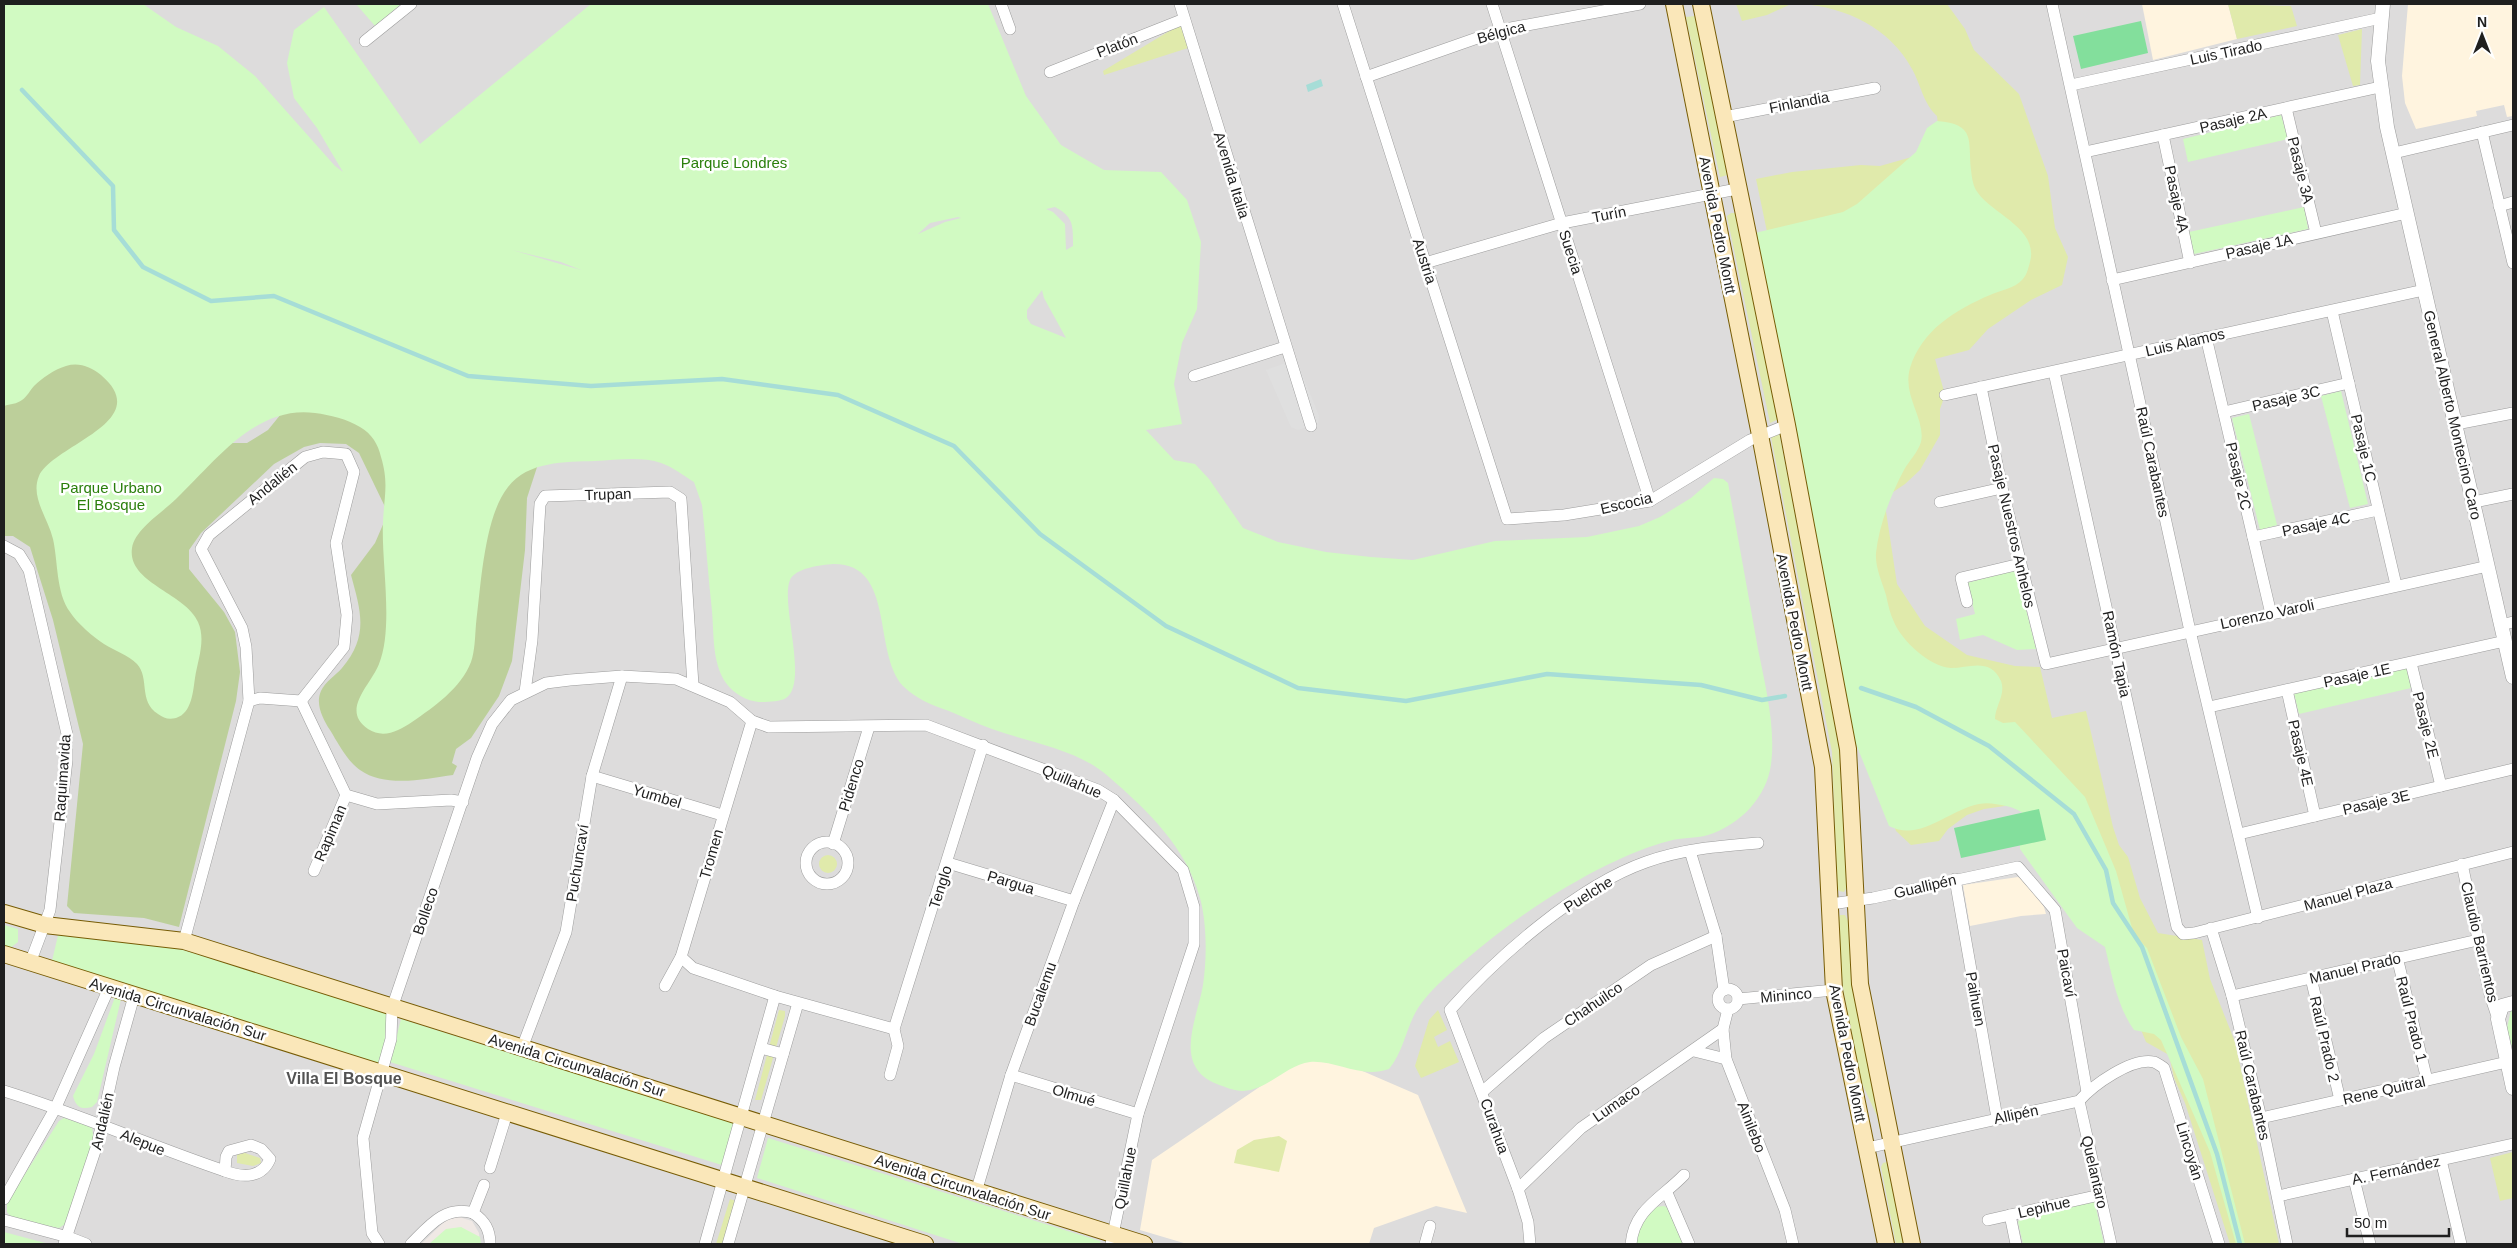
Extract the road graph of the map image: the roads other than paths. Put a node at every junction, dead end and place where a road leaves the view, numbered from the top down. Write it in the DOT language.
graph roads {
  1 [pos="411,4"];
  2 [pos="1001,4"];
  3 [pos="1180,4"];
  4 [pos="1343,4"];
  5 [pos="1492,4"];
  6 [pos="1640,4"];
  7 [pos="1674,4"];
  8 [pos="1701,4"];
  9 [pos="2052,4"];
  10 [pos="2383,4"];
  11 [pos="2381,18"];
  12 [pos="1184,19"];
  13 [pos="1010,29"];
  14 [pos="1500,30"];
  15 [pos="365,41"];
  16 [pos="1050,72"];
  17 [pos="1366,77"];
  18 [pos="2071,86"];
  19 [pos="2380,87"];
  20 [pos="1875,88"];
  21 [pos="2286,108"];
  22 [pos="1724,117"];
  23 [pos="2513,125"];
  24 [pos="2482,132"];
  25 [pos="2163,135"];
  26 [pos="2085,152"];
  27 [pos="2394,153"];
  28 [pos="1738,189"];
  29 [pos="1713,194"];
  30 [pos="2513,202"];
  31 [pos="2499,206"];
  32 [pos="2407,213"];
  33 [pos="1562,223"];
  34 [pos="2316,233"];
  35 [pos="2190,262"];
  36 [pos="1425,263"];
  37 [pos="2513,263"];
  38 [pos="2112,280"];
  39 [pos="2424,290"];
  40 [pos="2332,310"];
  41 [pos="2206,337"];
  42 [pos="1285,347"];
  43 [pos="2129,355"];
  44 [pos="2054,372"];
  45 [pos="1194,376"];
  46 [pos="2349,383"];
  47 [pos="1981,387"];
  48 [pos="1945,394"];
  49 [pos="2224,412"];
  50 [pos="2513,412"];
  51 [pos="2456,424"];
  52 [pos="1787,425"];
  53 [pos="1311,426"];
  54 [pos="1760,435"];
  55 [pos="2002,488"];
  56 [pos="2513,494"];
  57 [pos="1650,501"];
  58 [pos="1940,502"];
  59 [pos="2474,502"];
  60 [pos="2378,510"];
  61 [pos="1507,519"];
  62 [pos="2253,537"];
  63 [pos="4,546"];
  64 [pos="2020,564"];
  65 [pos="2488,566"];
  66 [pos="2396,585"];
  67 [pos="1967,602"];
  68 [pos="2271,614"];
  69 [pos="2507,624"];
  70 [pos="2190,631"];
  71 [pos="2505,641"];
  72 [pos="2116,649"];
  73 [pos="2411,663"];
  74 [pos="2046,664"];
  75 [pos="622,676"];
  76 [pos="2513,677"];
  77 [pos="693,685"];
  78 [pos="2287,690"];
  79 [pos="525,692"];
  80 [pos="249,701"];
  81 [pos="301,701"];
  82 [pos="2209,707"];
  83 [pos="752,721"];
  84 [pos="869,727"];
  85 [pos="983,745"];
  86 [pos="2513,769"];
  87 [pos="592,776"];
  88 [pos="2441,786"];
  89 [pos="346,795"];
  90 [pos="1114,800"];
  91 [pos="463,802"];
  92 [pos="722,815"];
  93 [pos="2315,816"];
  94 [pos="2239,834"];
  95 [pos="1758,843"];
  96 [pos="833,844"];
  97 [pos="1690,851"];
  98 [pos="2513,852"];
  99 [pos="948,863"];
  100 [pos="2462,864"];
  101 [pos="2018,867"];
  102 [pos="314,871"];
  103 [pos="1955,880"];
  104 [pos="1074,901"];
  105 [pos="1855,901"];
  106 [pos="1831,904"];
  107 [pos="4,913"];
  108 [pos="2258,918"];
  109 [pos="45,925"];
  110 [pos="2211,928"];
  111 [pos="2183,934"];
  112 [pos="1716,936"];
  113 [pos="2478,940"];
  114 [pos="184,941"];
  115 [pos="4,954"];
  116 [pos="681,956"];
  117 [pos="2397,958"];
  118 [pos="30,963"];
  119 [pos="2311,978"];
  120 [pos="665,986"];
  121 [pos="109,988"];
  122 [pos="1724,990"];
  123 [pos="1834,990"];
  124 [pos="134,996"];
  125 [pos="775,996"];
  126 [pos="2232,996"];
  127 [pos="1738,999"];
  128 [pos="798,1003"];
  129 [pos="392,1008"];
  130 [pos="1728,1009"];
  131 [pos="2504,1009"];
  132 [pos="1450,1010"];
  133 [pos="894,1029"];
  134 [pos="1723,1029"];
  135 [pos="522,1048"];
  136 [pos="761,1048"];
  137 [pos="1694,1051"];
  138 [pos="783,1054"];
  139 [pos="1726,1059"];
  140 [pos="2507,1062"];
  141 [pos="382,1073"];
  142 [pos="890,1075"];
  143 [pos="1011,1075"];
  144 [pos="2427,1080"];
  145 [pos="2513,1088"];
  146 [pos="4,1092"];
  147 [pos="1482,1092"];
  148 [pos="2087,1092"];
  149 [pos="2340,1100"];
  150 [pos="2079,1101"];
  151 [pos="56,1107"];
  152 [pos="507,1113"];
  153 [pos="1138,1114"];
  154 [pos="741,1117"];
  155 [pos="1997,1118"];
  156 [pos="2261,1118"];
  157 [pos="101,1124"];
  158 [pos="763,1124"];
  159 [pos="1892,1141"];
  160 [pos="2513,1144"];
  161 [pos="1867,1148"];
  162 [pos="2441,1160"];
  163 [pos="490,1168"];
  164 [pos="225,1171"];
  165 [pos="1684,1174"];
  166 [pos="2354,1179"];
  167 [pos="723,1181"];
  168 [pos="484,1185"];
  169 [pos="745,1187"];
  170 [pos="1518,1189"];
  171 [pos="976,1192"];
  172 [pos="1667,1193"];
  173 [pos="2100,1195"];
  174 [pos="2278,1196"];
  175 [pos="4,1199"];
  176 [pos="473,1213"];
  177 [pos="2010,1215"];
  178 [pos="4,1220"];
  179 [pos="1988,1220"];
  180 [pos="1430,1226"];
  181 [pos="66,1240"];
  182 [pos="1113,1240"];
  183 [pos="86,1244"];
  184 [pos="379,1244"];
  185 [pos="411,1244"];
  186 [pos="490,1244"];
  187 [pos="705,1244"];
  188 [pos="728,1244"];
  189 [pos="925,1244"];
  190 [pos="1144,1244"];
  191 [pos="1425,1244"];
  192 [pos="1530,1244"];
  193 [pos="1631,1244"];
  194 [pos="1689,1244"];
  195 [pos="1793,1244"];
  196 [pos="1886,1244"];
  197 [pos="1912,1244"];
  198 [pos="2016,1244"];
  199 [pos="2111,1244"];
  200 [pos="2219,1244"];
  201 [pos="2287,1244"];
  202 [pos="2370,1244"];
  203 [pos="2460,1244"];
  1 -- 15 [label="street"];
  2 -- 13 [label="street"];
  3 -- 12 [label="street, Avenida Italia"];
  4 -- 17 [label="street, Austria"];
  5 -- 14 [label="street, Suecia"];
  6 -- 14 [label="street, Bélgica"];
  7 -- 29 [label="main road, Avenida Pedro Montt"];
  8 -- 22 [label="main road, Avenida Pedro Montt"];
  9 -- 18 [label="street, Raúl Carabantes"];
  10 -- 11 [label="street, General Alberto Montecino Caro"];
  11 -- 18 [label="street, Luis Tirado"];
  11 -- 19 [label="street, General Alberto Montecino Caro"];
  12 -- 16 [label="street, Platón"];
  12 -- 42 [label="street, Avenida Italia"];
  14 -- 17 [label="street, Bélgica"];
  14 -- 33 [label="street, Suecia"];
  17 -- 36 [label="street, Austria"];
  18 -- 26 [label="street, Raúl Carabantes"];
  19 -- 21 [label="street, Pasaje 2A"];
  19 -- 27 [label="street, General Alberto Montecino Caro"];
  20 -- 22 [label="street, Finlandia"];
  21 -- 25 [label="street, Pasaje 2A"];
  21 -- 34 [label="street, Pasaje 3A"];
  22 -- 28 [label="main road, Avenida Pedro Montt"];
  23 -- 24 [label="street"];
  24 -- 27 [label="street"];
  24 -- 31 [label="street"];
  25 -- 26 [label="street, Pasaje 2A"];
  25 -- 35 [label="street, Pasaje 4A"];
  26 -- 38 [label="street, Raúl Carabantes"];
  27 -- 32 [label="street, General Alberto Montecino Caro"];
  28 -- 29 [label="street, Turín"];
  28 -- 52 [label="main road, Avenida Pedro Montt"];
  29 -- 33 [label="street, Turín"];
  29 -- 54 [label="main road, Avenida Pedro Montt"];
  30 -- 31 [label="street"];
  31 -- 37 [label="street"];
  32 -- 34 [label="street, Pasaje 1A"];
  32 -- 39 [label="street, General Alberto Montecino Caro"];
  33 -- 36 [label="street, Turín"];
  33 -- 57 [label="street, Suecia"];
  34 -- 35 [label="street, Pasaje 1A"];
  35 -- 38 [label="street, Pasaje 1A"];
  36 -- 61 [label="street, Austria"];
  38 -- 43 [label="street, Raúl Carabantes"];
  39 -- 40 [label="street, Luis Alamos"];
  39 -- 51 [label="street, General Alberto Montecino Caro"];
  40 -- 41 [label="street, Luis Alamos"];
  40 -- 46 [label="street, Pasaje 1C"];
  41 -- 43 [label="street, Luis Alamos"];
  41 -- 49 [label="street, Pasaje 2C"];
  42 -- 45 [label="street"];
  42 -- 53 [label="street, Avenida Italia"];
  43 -- 44 [label="street, Luis Alamos"];
  43 -- 70 [label="street, Raúl Carabantes"];
  44 -- 47 [label="street, Luis Alamos"];
  44 -- 72 [label="street, Ramón Tapia"];
  46 -- 49 [label="street, Pasaje 3C"];
  46 -- 60 [label="street, Pasaje 1C"];
  47 -- 48 [label="street, Luis Alamos"];
  47 -- 55 [label="street, Pasaje Nuestros Anhelos"];
  49 -- 62 [label="street, Pasaje 2C"];
  50 -- 51 [label="street"];
  51 -- 59 [label="street, General Alberto Montecino Caro"];
  52 -- 54 [label="street, Escocia"];
  52 -- 105 [label="main road, Avenida Pedro Montt"];
  54 -- 57 [label="street, Escocia"];
  54 -- 106 [label="main road, Avenida Pedro Montt"];
  55 -- 58 [label="street"];
  55 -- 64 [label="street, Pasaje Nuestros Anhelos"];
  56 -- 59 [label="street"];
  57 -- 61 [label="street, Escocia"];
  59 -- 65 [label="street, General Alberto Montecino Caro"];
  60 -- 62 [label="street, Pasaje 4C"];
  60 -- 66 [label="street, Pasaje 1C"];
  62 -- 68 [label="street, Pasaje 2C"];
  63 -- 109 [label="street, Raquimavida"];
  64 -- 67 [label="street"];
  64 -- 74 [label="street, Pasaje Nuestros Anhelos"];
  65 -- 66 [label="street, Lorenzo Varoli"];
  65 -- 69 [label="street, General Alberto Montecino Caro"];
  66 -- 68 [label="street, Lorenzo Varoli"];
  68 -- 70 [label="street, Lorenzo Varoli"];
  69 -- 71 [label="street, General Alberto Montecino Caro"];
  70 -- 72 [label="street, Lorenzo Varoli"];
  70 -- 82 [label="street, Raúl Carabantes"];
  71 -- 73 [label="street, Pasaje 1E"];
  71 -- 76 [label="street, General Alberto Montecino Caro"];
  72 -- 74 [label="street, Lorenzo Varoli"];
  72 -- 111 [label="street, Ramón Tapia"];
  73 -- 78 [label="street, Pasaje 1E"];
  73 -- 88 [label="street, Pasaje 2E"];
  75 -- 77 [label="street, Quillahue"];
  75 -- 79 [label="street, Bolleco"];
  75 -- 87 [label="street, Puchuncaví"];
  77 -- 79 [label="street, Trupan"];
  77 -- 83 [label="street, Quillahue"];
  78 -- 82 [label="street, Pasaje 1E"];
  78 -- 93 [label="street, Pasaje 4E"];
  79 -- 91 [label="street, Bolleco"];
  80 -- 81 [label="street"];
  80 -- 81 [label="street, Andalién"];
  80 -- 114 [label="street, Andalién"];
  81 -- 89 [label="street"];
  82 -- 94 [label="street, Raúl Carabantes"];
  83 -- 84 [label="street, Quillahue"];
  83 -- 92 [label="street, Tromen"];
  84 -- 85 [label="street, Quillahue"];
  84 -- 96 [label="street, Pidenco"];
  85 -- 90 [label="street, Quillahue"];
  85 -- 99 [label="street, Tenglo"];
  86 -- 88 [label="street, Pasaje 3E"];
  87 -- 92 [label="street, Yumbel"];
  87 -- 135 [label="street, Puchuncaví"];
  88 -- 93 [label="street, Pasaje 3E"];
  89 -- 91 [label="street"];
  89 -- 102 [label="street, Rapiman"];
  90 -- 104 [label="street, Bucalemu"];
  90 -- 153 [label="street, Quillahue"];
  91 -- 129 [label="street, Bolleco"];
  92 -- 116 [label="street, Tromen"];
  93 -- 94 [label="street, Pasaje 3E"];
  94 -- 108 [label="street, Raúl Carabantes"];
  95 -- 97 [label="street, Puelche"];
  97 -- 112 [label="street"];
  97 -- 132 [label="street, Puelche"];
  98 -- 100 [label="street, Manuel Plaza"];
  99 -- 104 [label="street, Pargua"];
  99 -- 133 [label="street, Tenglo"];
  100 -- 108 [label="street, Manuel Plaza"];
  100 -- 113 [label="street, Claudio Barrientos"];
  101 -- 103 [label="street, Guallipén"];
  101 -- 148 [label="street, Paicaví"];
  103 -- 105 [label="street, Guallipén"];
  103 -- 155 [label="street, Paihuen"];
  104 -- 143 [label="street, Bucalemu"];
  105 -- 106 [label="street, Guallipén"];
  105 -- 159 [label="main road, Avenida Pedro Montt"];
  106 -- 123 [label="main road, Avenida Pedro Montt"];
  107 -- 109 [label="main road, Avenida Circunvalación Sur"];
  108 -- 110 [label="street, Manuel Plaza"];
  109 -- 114 [label="main road, Avenida Circunvalación Sur"];
  109 -- 118 [label="street, Raquimavida"];
  110 -- 111 [label="street, Manuel Plaza"];
  110 -- 126 [label="street, Raúl Carabantes"];
  112 -- 122 [label="street"];
  112 -- 147 [label="street, Chahuilco"];
  113 -- 117 [label="street, Manuel Prado"];
  113 -- 131 [label="street, Claudio Barrientos"];
  114 -- 129 [label="main road, Avenida Circunvalación Sur"];
  115 -- 118 [label="main road, Avenida Circunvalación Sur"];
  116 -- 120 [label="street, Tromen"];
  116 -- 125 [label="street"];
  117 -- 119 [label="street, Manuel Prado"];
  117 -- 144 [label="street, Raúl Prado 1"];
  118 -- 121 [label="main road, Avenida Circunvalación Sur"];
  119 -- 126 [label="street, Manuel Prado"];
  119 -- 149 [label="street, Raúl Prado 2"];
  121 -- 124 [label="main road, Avenida Circunvalación Sur"];
  121 -- 151 [label="street"];
  122 -- 127 [label="street, Mininco"];
  122 -- 130 [label="street"];
  123 -- 127 [label="street, Mininco"];
  123 -- 161 [label="main road, Avenida Pedro Montt"];
  124 -- 141 [label="main road, Avenida Circunvalación Sur"];
  124 -- 157 [label="street, Andalién"];
  125 -- 128 [label="street"];
  125 -- 136 [label="street"];
  126 -- 156 [label="street, Raúl Carabantes"];
  127 -- 130 [label="street, Mininco"];
  128 -- 133 [label="street"];
  128 -- 138 [label="street"];
  129 -- 135 [label="main road, Avenida Circunvalación Sur"];
  129 -- 141 [label="street, Bolleco"];
  130 -- 134 [label="street, Ainilebo"];
  131 -- 140 [label="street"];
  132 -- 147 [label="street, Curahua"];
  133 -- 142 [label="street, Tenglo"];
  134 -- 137 [label="street, Lumaco"];
  134 -- 139 [label="street, Ainilebo"];
  135 -- 154 [label="main road, Avenida Circunvalación Sur"];
  136 -- 138 [label="street"];
  136 -- 154 [label="street"];
  137 -- 139 [label="street"];
  137 -- 170 [label="street, Lumaco"];
  138 -- 158 [label="street"];
  139 -- 195 [label="street, Ainilebo"];
  140 -- 144 [label="street, Rene Quitral"];
  140 -- 145 [label="street"];
  141 -- 152 [label="main road, Avenida Circunvalación Sur"];
  141 -- 184 [label="street, Bolleco"];
  143 -- 153 [label="street, Olmué"];
  143 -- 171 [label="street, Bucalemu"];
  144 -- 149 [label="street, Rene Quitral"];
  146 -- 151 [label="street, Alepue"];
  147 -- 170 [label="street, Curahua"];
  148 -- 150 [label="street"];
  148 -- 200 [label="street, Lincoyán"];
  149 -- 156 [label="street, Rene Quitral"];
  150 -- 155 [label="street, Allipén"];
  150 -- 173 [label="street, Quelantaro"];
  151 -- 157 [label="street, Alepue"];
  151 -- 175 [label="street"];
  152 -- 163 [label="street"];
  152 -- 167 [label="main road, Avenida Circunvalación Sur"];
  153 -- 182 [label="street, Quillahue"];
  154 -- 158 [label="main road, Avenida Circunvalación Sur"];
  154 -- 167 [label="street"];
  155 -- 159 [label="street, Allipén"];
  156 -- 174 [label="street, Raúl Carabantes"];
  157 -- 164 [label="street, Alepue"];
  157 -- 181 [label="street, Andalién"];
  158 -- 169 [label="street"];
  158 -- 171 [label="main road, Avenida Circunvalación Sur"];
  159 -- 161 [label="street, Allipén"];
  159 -- 197 [label="main road, Avenida Pedro Montt"];
  160 -- 162 [label="street, A. Fernández"];
  161 -- 196 [label="main road, Avenida Pedro Montt"];
  162 -- 166 [label="street, A. Fernández"];
  162 -- 203 [label="street"];
  165 -- 172 [label="street"];
  166 -- 174 [label="street, A. Fernández"];
  166 -- 202 [label="street"];
  167 -- 169 [label="main road, Avenida Circunvalación Sur"];
  167 -- 187 [label="street"];
  168 -- 176 [label="street"];
  169 -- 188 [label="street"];
  169 -- 189 [label="main road, Avenida Circunvalación Sur"];
  170 -- 192 [label="street, Curahua"];
  171 -- 182 [label="main road, Avenida Circunvalación Sur"];
  172 -- 193 [label="street"];
  172 -- 194 [label="street"];
  173 -- 177 [label="street, Lepihue"];
  173 -- 199 [label="street, Quelantaro"];
  174 -- 201 [label="street, Raúl Carabantes"];
  176 -- 185 [label="street"];
  176 -- 186 [label="street"];
  177 -- 179 [label="street, Lepihue"];
  177 -- 198 [label="street"];
  178 -- 181 [label="street"];
  180 -- 191 [label="street"];
  181 -- 183 [label="street"];
  182 -- 190 [label="main road, Avenida Circunvalación Sur"];
}
